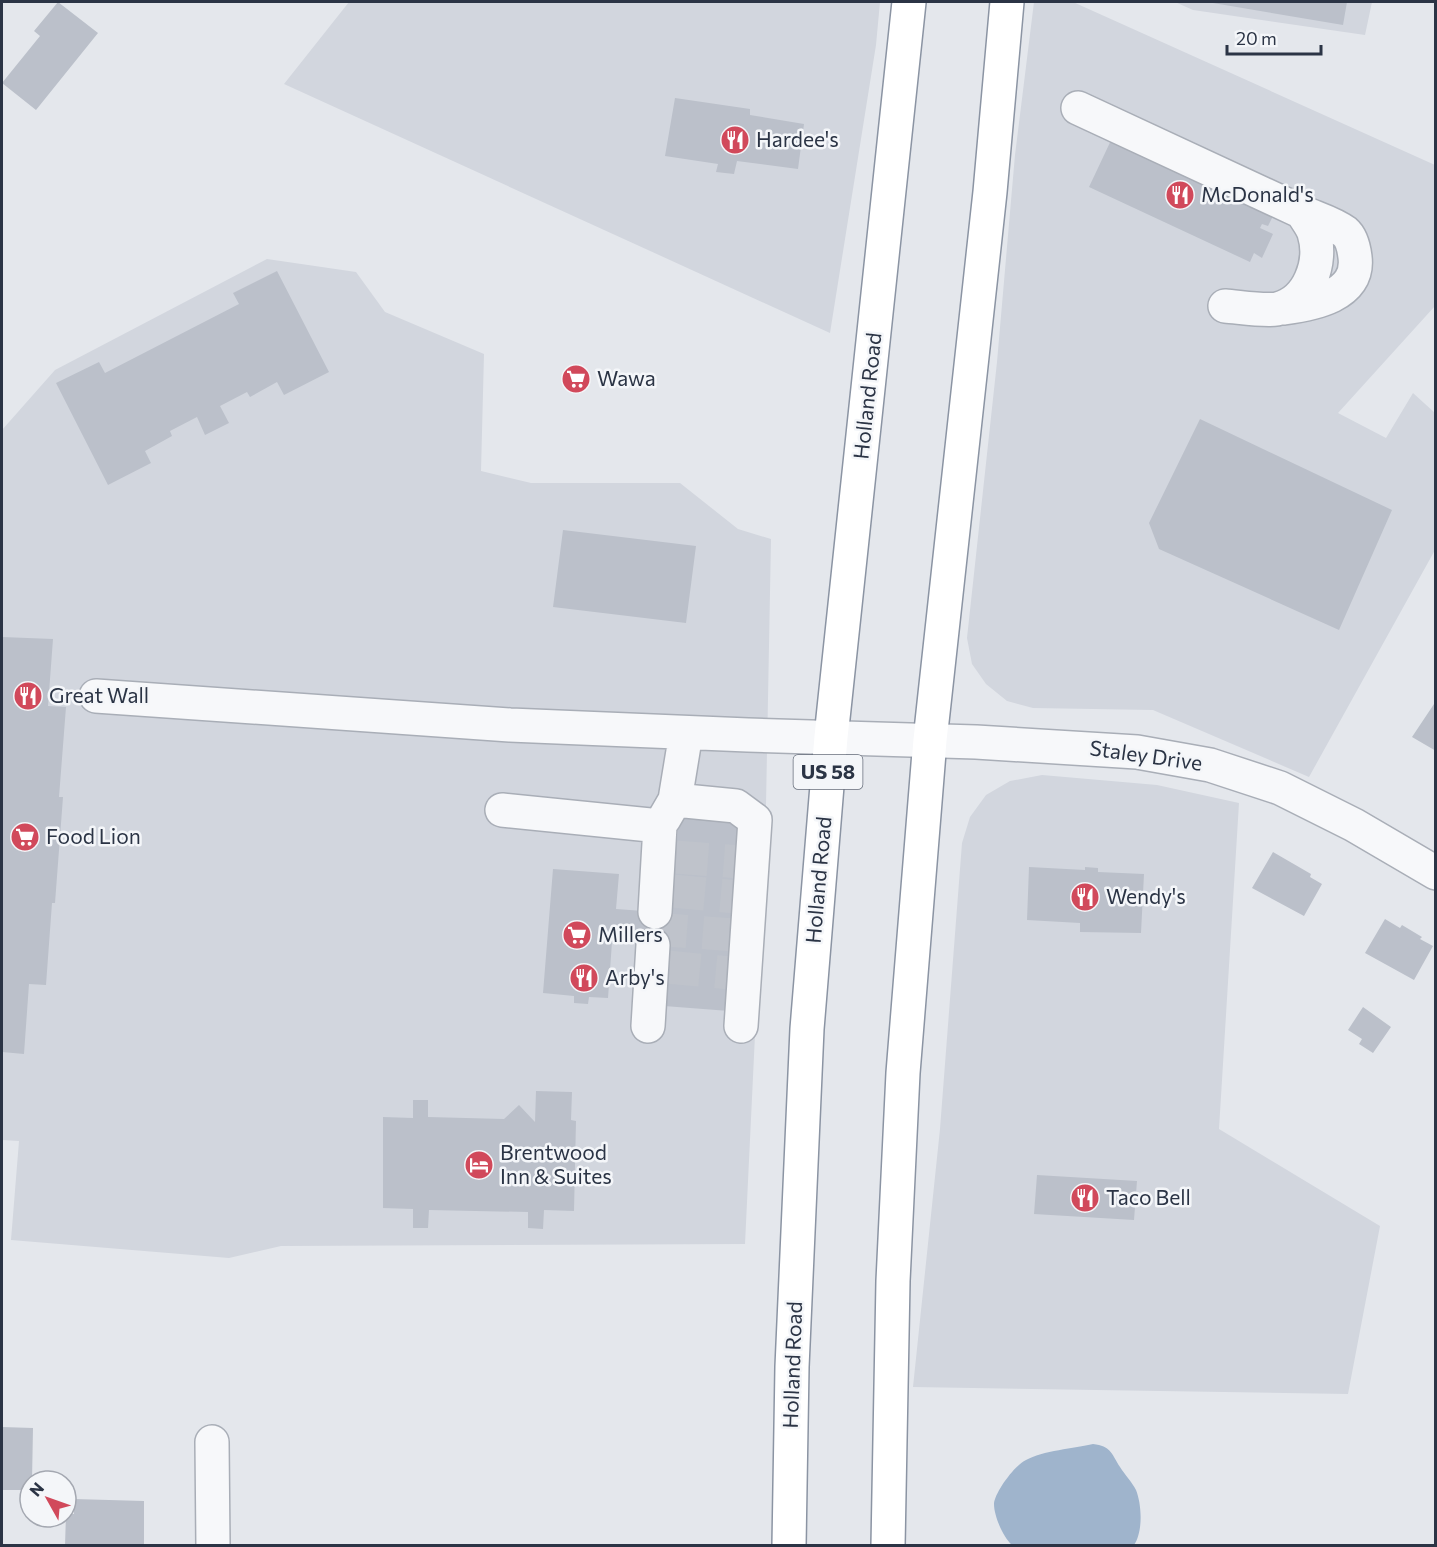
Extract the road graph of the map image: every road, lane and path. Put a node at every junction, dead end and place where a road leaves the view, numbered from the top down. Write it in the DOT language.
graph roads {
  1 [pos="909,2"];
  2 [pos="1007,2"];
  3 [pos="1078,108"];
  4 [pos="1225,306"];
  5 [pos="96,696"];
  6 [pos="686,733"];
  7 [pos="831,737"];
  8 [pos="930,740"];
  9 [pos="502,810"];
  10 [pos="667,835"];
  11 [pos="1436,873"];
  12 [pos="661,898"];
  13 [pos="657,959"];
  14 [pos="648,1026"];
  15 [pos="741,1026"];
  16 [pos="212,1442"];
  17 [pos="213,1545"];
  18 [pos="789,1545"];
  19 [pos="888,1545"];
  1 -- 7 [label="highway, Holland Road / US 58"];
  2 -- 8 [label="highway"];
  3 -- 4 [label="street"];
  5 -- 6 [label="street, Staley Drive"];
  6 -- 7 [label="street, Staley Drive"];
  6 -- 10 [label="street"];
  7 -- 8 [label="street, Staley Drive"];
  7 -- 18 [label="highway, Holland Road / US 58"];
  8 -- 11 [label="street, Staley Drive"];
  8 -- 19 [label="highway"];
  9 -- 10 [label="street"];
  10 -- 12 [label="street"];
  10 -- 15 [label="street"];
  13 -- 14 [label="street"];
  16 -- 17 [label="street"];
}
